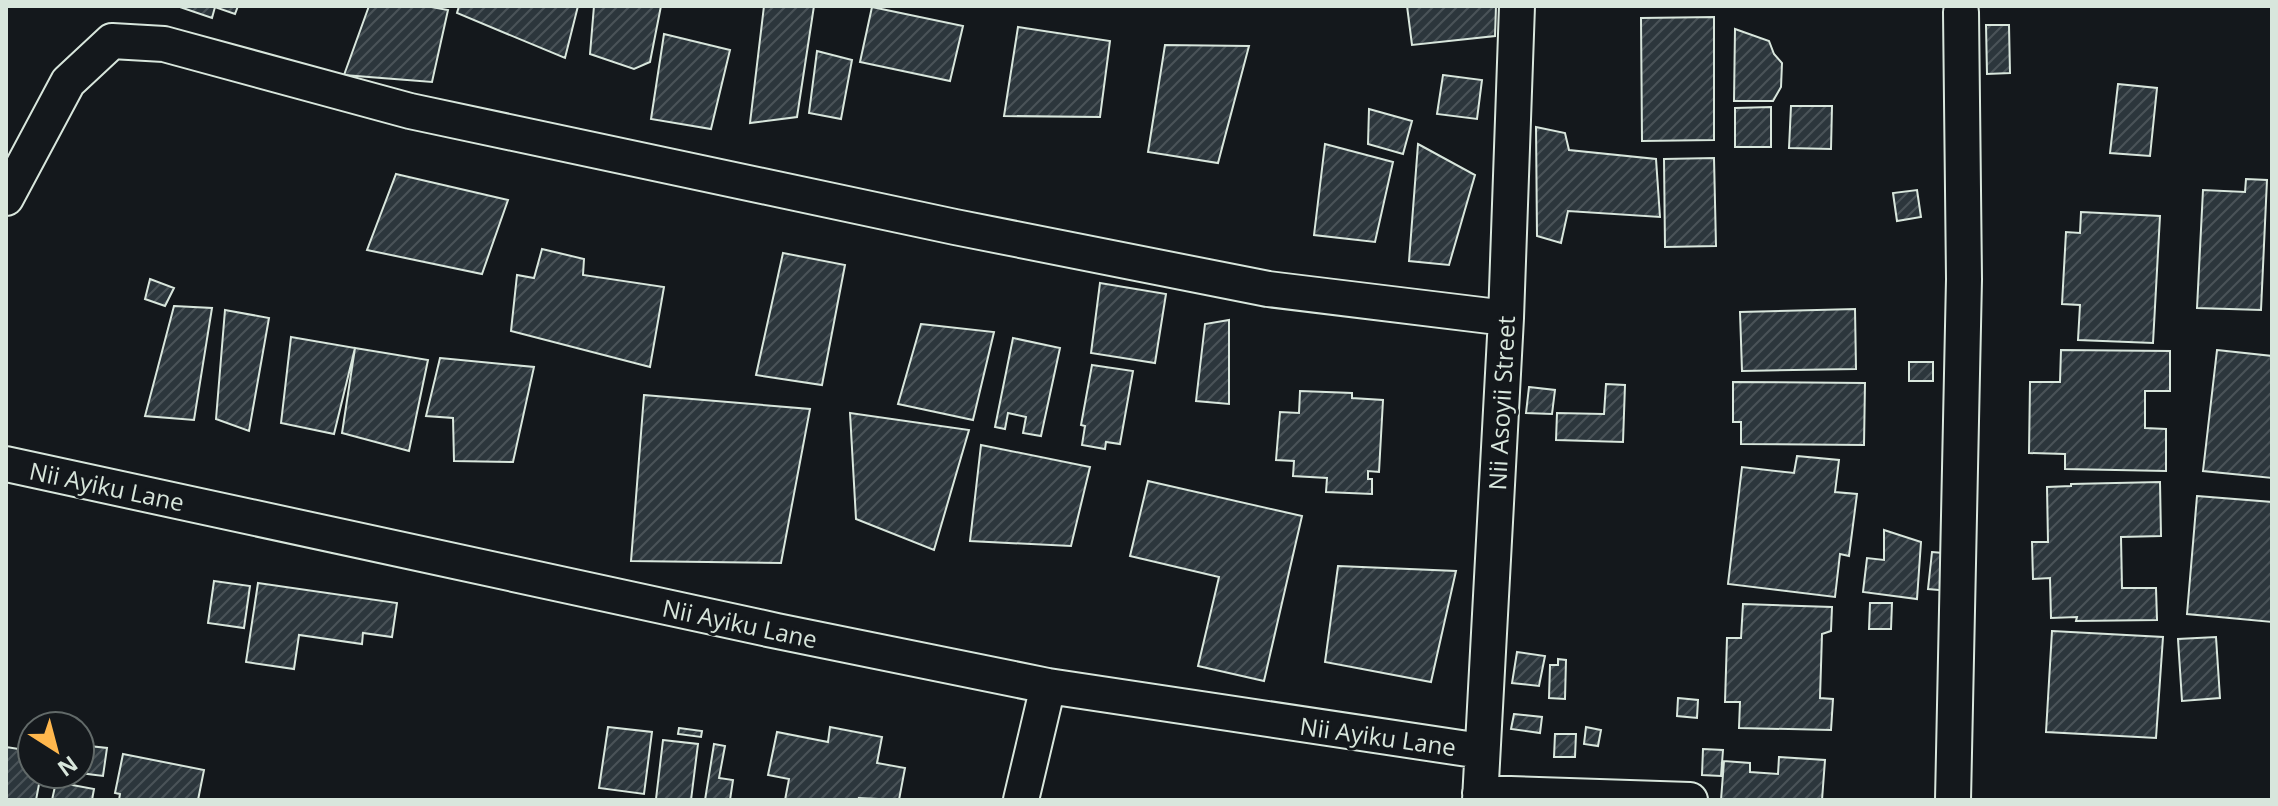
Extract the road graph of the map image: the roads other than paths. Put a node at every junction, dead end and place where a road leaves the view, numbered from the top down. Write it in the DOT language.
graph roads {
  1 [pos="1517,6"];
  2 [pos="1961,12"];
  3 [pos="6,198"];
  4 [pos="1506,318"];
  5 [pos="6,464"];
  6 [pos="1048,686"];
  7 [pos="1481,751"];
  8 [pos="1480,796"];
  9 [pos="1021,800"];
  10 [pos="1690,800"];
  11 [pos="1953,800"];
  1 -- 4 [label="street, Nii Asoyii Street"];
  2 -- 11 [label="street"];
  3 -- 4 [label="street"];
  4 -- 7 [label="street, Nii Asoyii Street"];
  5 -- 6 [label="street, Nii Ayiku Lane"];
  6 -- 7 [label="street, Nii Ayiku Lane"];
  6 -- 9 [label="street"];
  7 -- 8 [label="street, Nii Asoyii Street"];
  8 -- 10 [label="street"];
}
